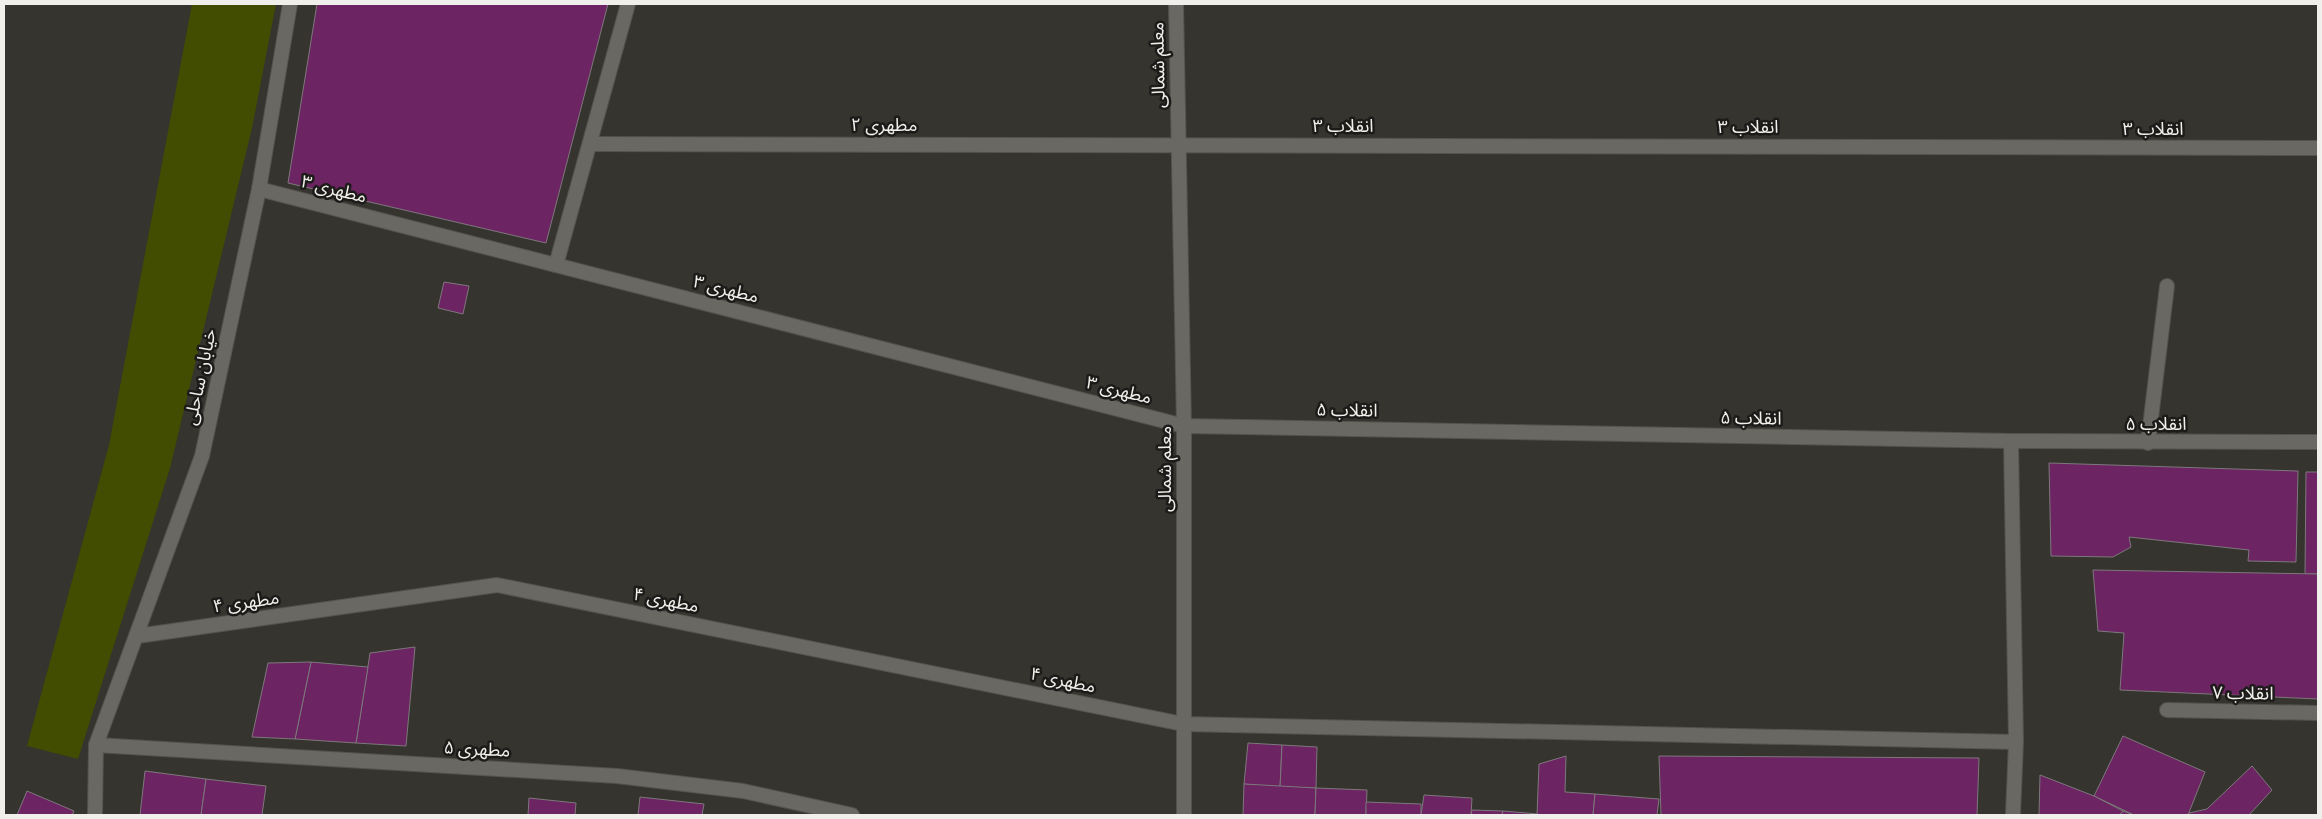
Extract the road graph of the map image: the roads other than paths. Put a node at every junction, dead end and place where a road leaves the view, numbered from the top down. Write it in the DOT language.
graph roads {
  1 [pos="290,4"];
  2 [pos="628,4"];
  3 [pos="1176,4"];
  4 [pos="590,144"];
  5 [pos="1178,145"];
  6 [pos="2318,148"];
  7 [pos="260,189"];
  8 [pos="556,265"];
  9 [pos="2166,286"];
  10 [pos="1184,426"];
  11 [pos="2011,441"];
  12 [pos="2318,442"];
  13 [pos="2148,443"];
  14 [pos="138,636"];
  15 [pos="2167,710"];
  16 [pos="2318,713"];
  17 [pos="1183,724"];
  18 [pos="2016,742"];
  19 [pos="96,745"];
  20 [pos="95,815"];
  21 [pos="852,815"];
  22 [pos="1184,815"];
  23 [pos="2013,815"];
  1 -- 7 [label="street, خیابان ساحلی"];
  2 -- 4 [label="street"];
  3 -- 5 [label="street, معلم شمالی"];
  4 -- 5 [label="street, مطهری ۲"];
  4 -- 8 [label="street"];
  5 -- 6 [label="street, انقلاب ۳"];
  5 -- 10 [label="street, معلم شمالی"];
  7 -- 8 [label="street, مطهری ۳"];
  7 -- 14 [label="street, خیابان ساحلی"];
  8 -- 10 [label="street, مطهری ۳"];
  9 -- 13 [label="street"];
  10 -- 11 [label="street, انقلاب ۵"];
  10 -- 17 [label="street, معلم شمالی"];
  11 -- 13 [label="street, انقلاب ۵"];
  11 -- 18 [label="street"];
  12 -- 13 [label="street, انقلاب ۵"];
  14 -- 17 [label="street, مطهری ۴"];
  14 -- 19 [label="street, خیابان ساحلی"];
  15 -- 16 [label="street, انقلاب ۷"];
  17 -- 18 [label="street, مطهری ۴"];
  17 -- 22 [label="street, معلم شمالی"];
  18 -- 23 [label="street"];
  19 -- 20 [label="street"];
  19 -- 21 [label="street, مطهری ۵"];
}
